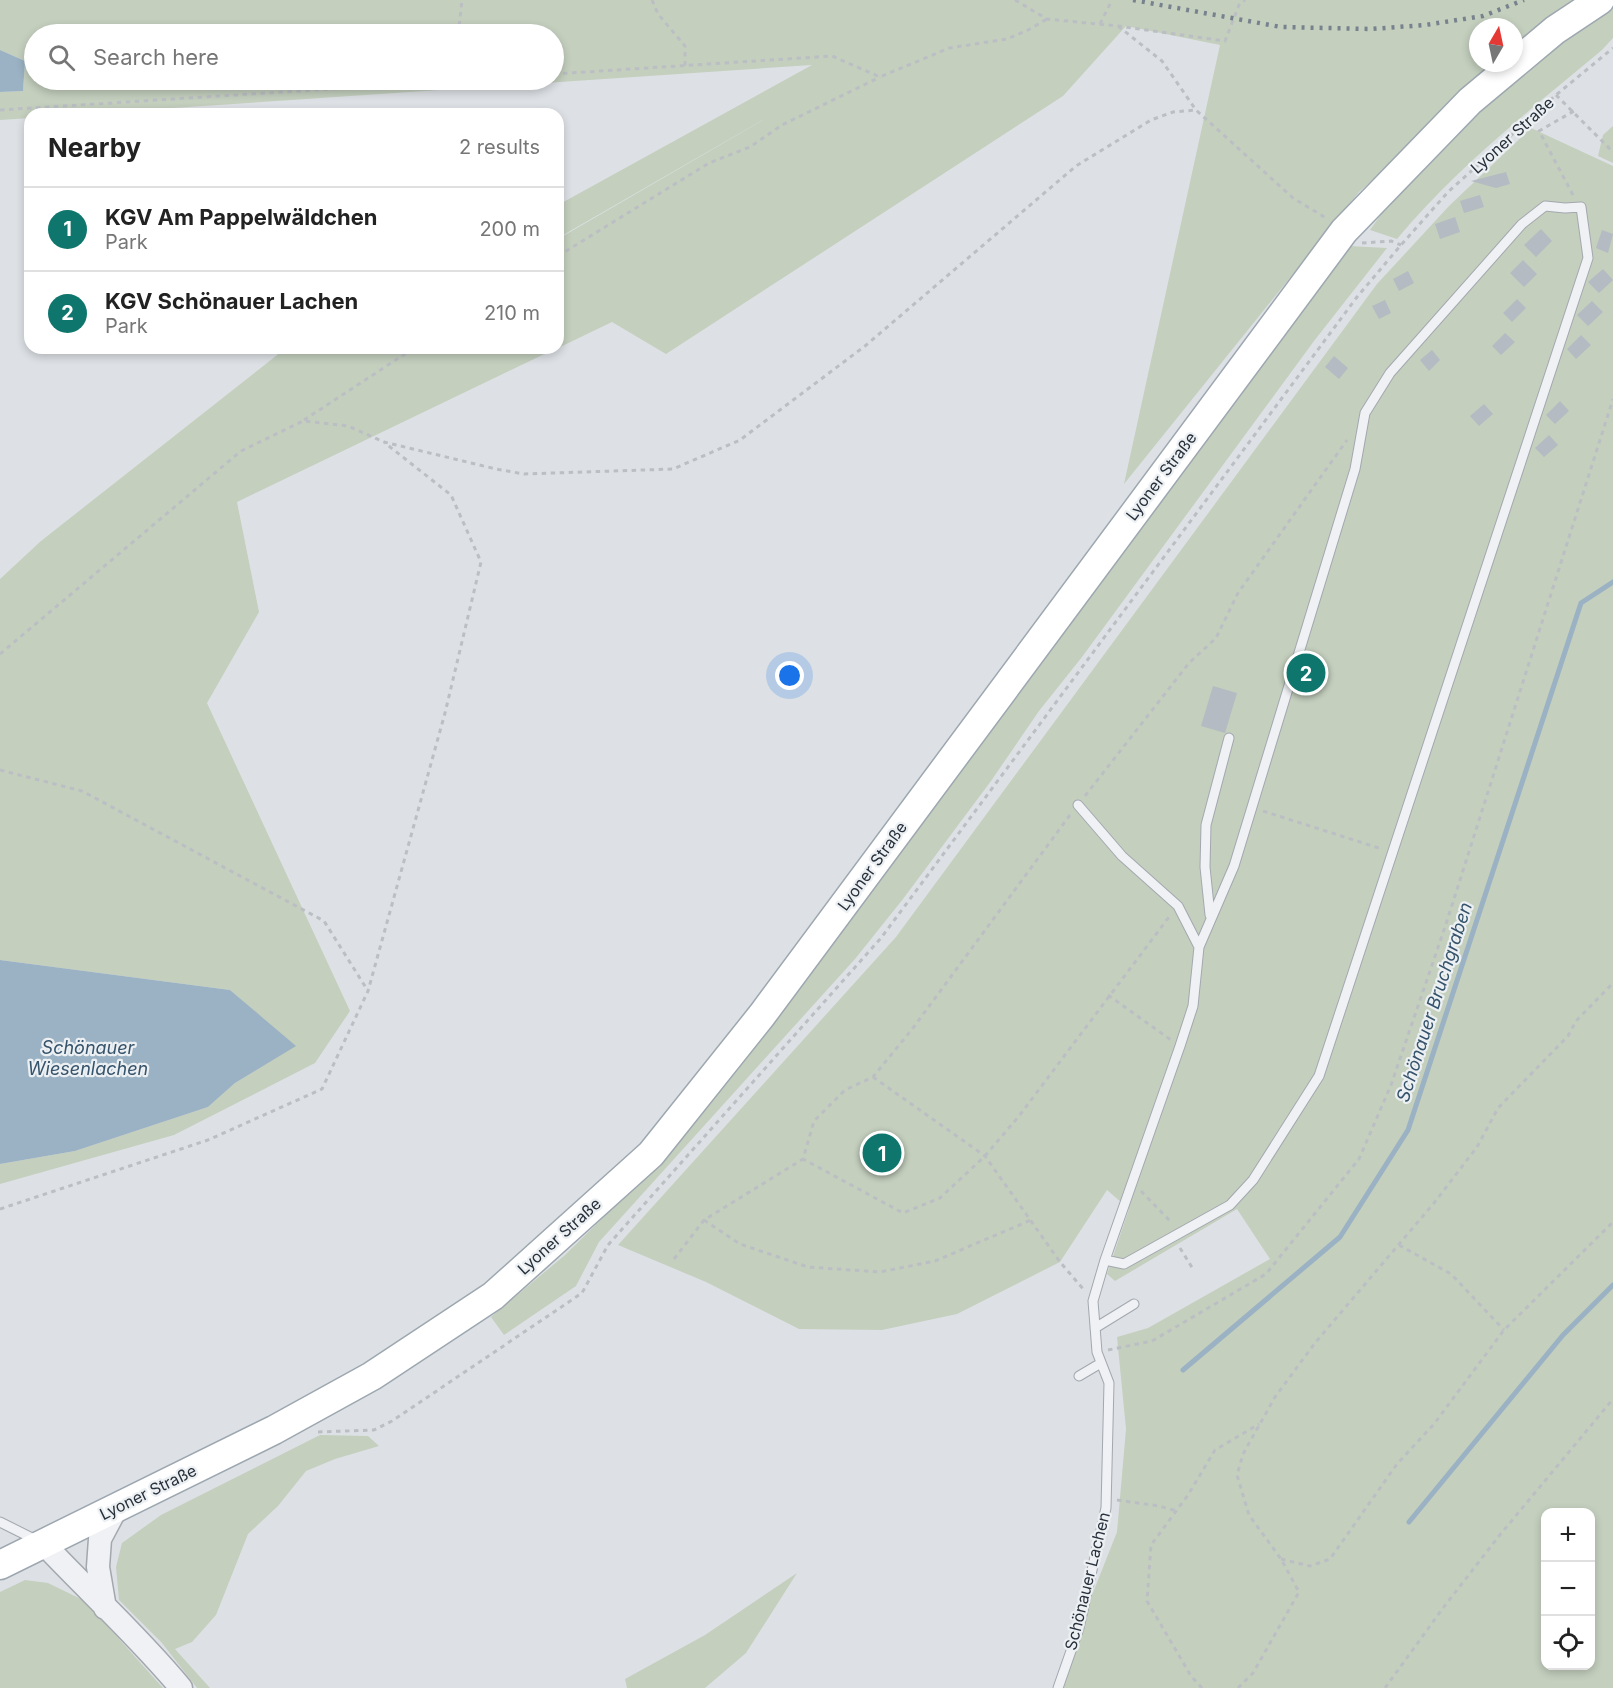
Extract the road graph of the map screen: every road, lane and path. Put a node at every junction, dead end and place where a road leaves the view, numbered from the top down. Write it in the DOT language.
graph roads {
  1 [pos="462,0"];
  2 [pos="652,0"];
  3 [pos="1015,0"];
  4 [pos="1112,0"];
  5 [pos="1245,0"];
  6 [pos="1600,0"];
  7 [pos="1047,19"];
  8 [pos="459,24"];
  9 [pos="1100,24"];
  10 [pos="1118,26"];
  11 [pos="1613,48"];
  12 [pos="685,66"];
  13 [pos="564,73"];
  14 [pos="880,77"];
  15 [pos="315,90"];
  16 [pos="1556,95"];
  17 [pos="24,108"];
  18 [pos="32,108"];
  19 [pos="0,110"];
  20 [pos="1196,110"];
  21 [pos="1574,111"];
  22 [pos="1613,152"];
  23 [pos="1581,207"];
  24 [pos="1333,222"];
  25 [pos="1355,240"];
  26 [pos="1401,245"];
  27 [pos="564,252"];
  28 [pos="405,354"];
  29 [pos="1613,399"];
  30 [pos="1365,413"];
  31 [pos="303,421"];
  32 [pos="384,442"];
  33 [pos="0,654"];
  34 [pos="1229,738"];
  35 [pos="0,770"];
  36 [pos="1078,805"];
  37 [pos="1268,812"];
  38 [pos="1392,853"];
  39 [pos="1178,906"];
  40 [pos="1210,918"];
  41 [pos="1199,947"];
  42 [pos="1613,983"];
  43 [pos="368,991"];
  44 [pos="1108,995"];
  45 [pos="1180,1047"];
  46 [pos="873,1077"];
  47 [pos="985,1156"];
  48 [pos="803,1159"];
  49 [pos="0,1209"];
  50 [pos="704,1220"];
  51 [pos="1031,1220"];
  52 [pos="1613,1222"];
  53 [pos="1398,1245"];
  54 [pos="674,1259"];
  55 [pos="1105,1260"];
  56 [pos="1093,1301"];
  57 [pos="1134,1304"];
  58 [pos="1095,1328"];
  59 [pos="1504,1330"];
  60 [pos="1097,1352"];
  61 [pos="1101,1363"];
  62 [pos="1079,1376"];
  63 [pos="1613,1399"];
  64 [pos="392,1421"];
  65 [pos="1260,1423"];
  66 [pos="1107,1498"];
  67 [pos="117,1508"];
  68 [pos="1177,1510"];
  69 [pos="0,1522"];
  70 [pos="44,1544"];
  71 [pos="1281,1559"];
  72 [pos="0,1565"];
  73 [pos="105,1608"];
  74 [pos="181,1688"];
  75 [pos="1058,1688"];
  76 [pos="1202,1688"];
  77 [pos="1238,1688"];
  78 [pos="1385,1688"];
  1 -- 8 [label="path"];
  2 -- 12 [label="path"];
  3 -- 7 [label="path"];
  4 -- 9 [label="path"];
  5 -- 10 [label="path"];
  6 -- 67 [label="main road, Lyoner Straße"];
  7 -- 9 [label="path"];
  7 -- 14 [label="path"];
  9 -- 10 [label="path"];
  10 -- 20 [label="path"];
  11 -- 16 [label="path, Lyoner Straße"];
  12 -- 13 [label="path"];
  12 -- 14 [label="path"];
  14 -- 27 [label="path"];
  15 -- 18 [label="path"];
  16 -- 21 [label="path"];
  16 -- 26 [label="path, Lyoner Straße"];
  17 -- 19 [label="path"];
  20 -- 24 [label="path"];
  20 -- 32 [label="path"];
  21 -- 22 [label="path"];
  21 -- 23 [label="path"];
  23 -- 30 [label="lane"];
  23 -- 38 [label="lane"];
  25 -- 26 [label="path"];
  26 -- 64 [label="path, Lyoner Straße"];
  28 -- 31 [label="path"];
  29 -- 60 [label="path"];
  30 -- 36 [label="path"];
  30 -- 40 [label="lane, Schönauer Lachen"];
  31 -- 32 [label="path"];
  31 -- 33 [label="path"];
  32 -- 43 [label="path"];
  34 -- 40 [label="lane"];
  35 -- 43 [label="path"];
  36 -- 39 [label="lane"];
  36 -- 46 [label="path"];
  37 -- 38 [label="path"];
  38 -- 55 [label="lane"];
  39 -- 41 [label="lane"];
  39 -- 44 [label="path"];
  40 -- 41 [label="lane, Schönauer Lachen"];
  41 -- 45 [label="lane, Schönauer Lachen"];
  42 -- 53 [label="path"];
  43 -- 49 [label="path"];
  44 -- 45 [label="path"];
  44 -- 47 [label="path"];
  45 -- 55 [label="lane, Schönauer Lachen"];
  46 -- 47 [label="path"];
  46 -- 48 [label="path"];
  47 -- 48 [label="path"];
  47 -- 51 [label="path"];
  48 -- 50 [label="path"];
  50 -- 51 [label="path"];
  50 -- 54 [label="path"];
  51 -- 56 [label="path"];
  52 -- 59 [label="path"];
  53 -- 59 [label="path"];
  53 -- 65 [label="path"];
  55 -- 56 [label="lane, Schönauer Lachen"];
  56 -- 58 [label="lane, Schönauer Lachen"];
  57 -- 58 [label="lane"];
  58 -- 60 [label="lane, Schönauer Lachen"];
  59 -- 71 [label="path"];
  60 -- 61 [label="lane, Schönauer Lachen"];
  61 -- 62 [label="lane"];
  61 -- 66 [label="lane, Schönauer Lachen"];
  63 -- 78 [label="path"];
  65 -- 68 [label="path"];
  65 -- 71 [label="path"];
  66 -- 68 [label="path"];
  66 -- 75 [label="lane, Schönauer Lachen"];
  67 -- 70 [label="main road, Lyoner Straße"];
  67 -- 73 [label="street"];
  68 -- 76 [label="path"];
  69 -- 70 [label="lane"];
  70 -- 72 [label="main road, Lyoner Straße"];
  70 -- 73 [label="street"];
  71 -- 77 [label="path"];
  73 -- 74 [label="street"];
}
